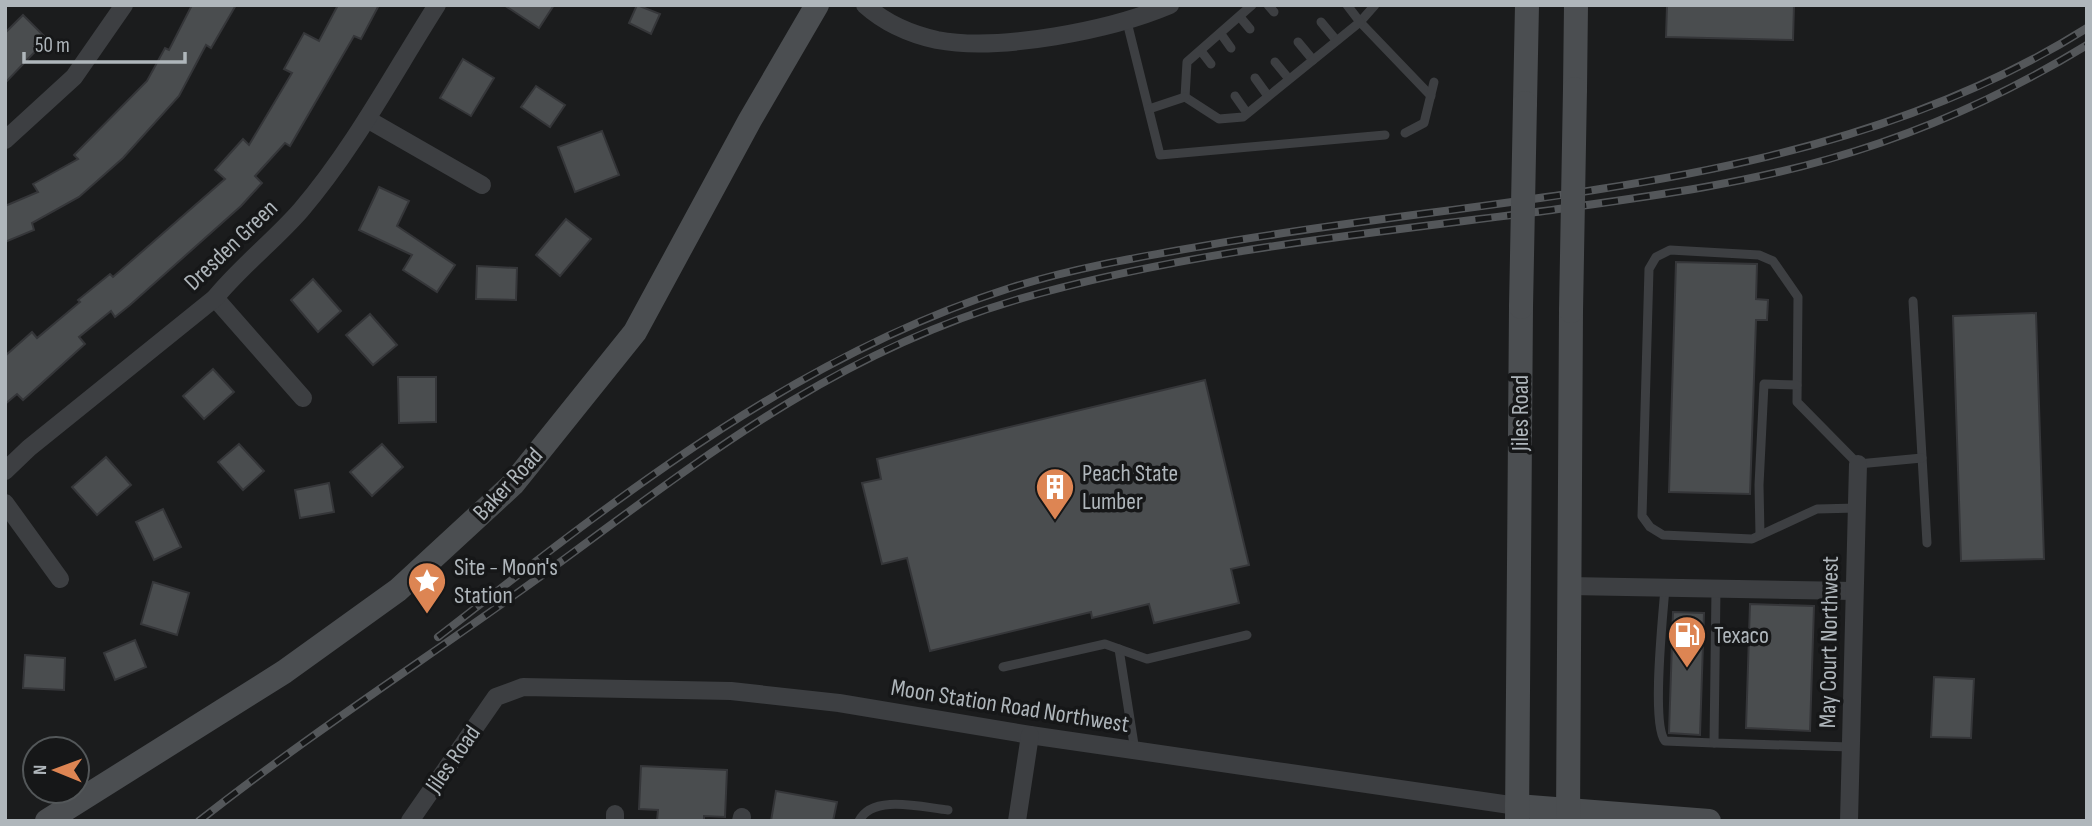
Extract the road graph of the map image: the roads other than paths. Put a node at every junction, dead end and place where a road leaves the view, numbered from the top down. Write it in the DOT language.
graph roads {
  1 [pos="124,5"];
  2 [pos="437,5"];
  3 [pos="817,5"];
  4 [pos="864,5"];
  5 [pos="1170,5"];
  6 [pos="1252,5"];
  7 [pos="1346,5"];
  8 [pos="1375,5"];
  9 [pos="1527,5"];
  10 [pos="1576,5"];
  11 [pos="1240,17"];
  12 [pos="1127,22"];
  13 [pos="1321,22"];
  14 [pos="1360,22"];
  15 [pos="1250,29"];
  16 [pos="1221,34"];
  17 [pos="1336,40"];
  18 [pos="1298,42"];
  19 [pos="1231,48"];
  20 [pos="1200,51"];
  21 [pos="1313,60"];
  22 [pos="1275,62"];
  23 [pos="1211,64"];
  24 [pos="1255,78"];
  25 [pos="1289,79"];
  26 [pos="1434,82"];
  27 [pos="1235,96"];
  28 [pos="1268,96"];
  29 [pos="1431,96"];
  30 [pos="1185,97"];
  31 [pos="1149,109"];
  32 [pos="1247,113"];
  33 [pos="367,119"];
  34 [pos="1405,133"];
  35 [pos="1385,135"];
  36 [pos="5,140"];
  37 [pos="482,185"];
  38 [pos="215,298"];
  39 [pos="1913,302"];
  40 [pos="1797,385"];
  41 [pos="303,398"];
  42 [pos="1922,458"];
  43 [pos="1858,464"];
  44 [pos="5,471"];
  45 [pos="5,503"];
  46 [pos="1857,508"];
  47 [pos="1760,535"];
  48 [pos="1927,543"];
  49 [pos="60,579"];
  50 [pos="1569,586"];
  51 [pos="1665,588"];
  52 [pos="1716,589"];
  53 [pos="1854,591"];
  54 [pos="1247,635"];
  55 [pos="1119,649"];
  56 [pos="1003,667"];
  57 [pos="496,697"];
  58 [pos="1030,736"];
  59 [pos="1714,743"];
  60 [pos="1851,747"];
  61 [pos="1135,751"];
  62 [pos="948,810"];
  63 [pos="1517,813"];
  64 [pos="1568,815"];
  65 [pos="47,821"];
  66 [pos="410,821"];
  67 [pos="859,821"];
  68 [pos="1017,821"];
  69 [pos="1709,821"];
  70 [pos="1849,821"];
  1 -- 36 [label="street"];
  2 -- 33 [label="street, Dresden Green"];
  3 -- 65 [label="street, Baker Road"];
  4 -- 12 [label="street"];
  5 -- 12 [label="street"];
  6 -- 11 [label="lane"];
  7 -- 14 [label="lane"];
  8 -- 14 [label="lane"];
  9 -- 63 [label="street, Jiles Road, bridge"];
  10 -- 50 [label="street, Jiles Road, bridge"];
  11 -- 15 [label="lane"];
  11 -- 16 [label="lane"];
  12 -- 31 [label="lane"];
  13 -- 17 [label="lane"];
  14 -- 17 [label="lane"];
  14 -- 29 [label="lane"];
  16 -- 19 [label="lane"];
  16 -- 20 [label="lane"];
  17 -- 21 [label="lane"];
  18 -- 21 [label="lane"];
  20 -- 23 [label="lane"];
  20 -- 30 [label="lane"];
  21 -- 25 [label="lane"];
  22 -- 25 [label="lane"];
  24 -- 28 [label="lane"];
  25 -- 28 [label="lane"];
  26 -- 29 [label="lane"];
  27 -- 32 [label="lane"];
  28 -- 32 [label="lane"];
  29 -- 34 [label="lane"];
  30 -- 31 [label="lane"];
  30 -- 32 [label="lane"];
  31 -- 35 [label="lane"];
  33 -- 37 [label="street"];
  33 -- 38 [label="street, Dresden Green"];
  38 -- 41 [label="street"];
  38 -- 44 [label="street, Dresden Green"];
  39 -- 42 [label="lane"];
  40 -- 43 [label="lane"];
  40 -- 47 [label="lane"];
  40 -- 47 [label="lane"];
  42 -- 43 [label="lane"];
  42 -- 48 [label="lane"];
  43 -- 46 [label="street, May Court Northwest"];
  45 -- 49 [label="street"];
  46 -- 47 [label="lane"];
  46 -- 53 [label="street, May Court Northwest"];
  50 -- 51 [label="street"];
  50 -- 64 [label="street, Jiles Road"];
  51 -- 52 [label="street"];
  51 -- 59 [label="lane"];
  52 -- 53 [label="street"];
  52 -- 59 [label="lane"];
  53 -- 60 [label="street, May Court Northwest"];
  54 -- 55 [label="lane"];
  55 -- 56 [label="lane"];
  55 -- 61 [label="lane"];
  57 -- 58 [label="street, Moon Station Road Northwest"];
  57 -- 66 [label="street, Jiles Road"];
  58 -- 61 [label="street, Moon Station Road Northwest"];
  58 -- 68 [label="street"];
  59 -- 60 [label="lane"];
  60 -- 70 [label="street, May Court Northwest"];
  61 -- 63 [label="street, Moon Station Road Northwest"];
  62 -- 67 [label="lane"];
  63 -- 64 [label="street"];
  64 -- 69 [label="street"];
}
